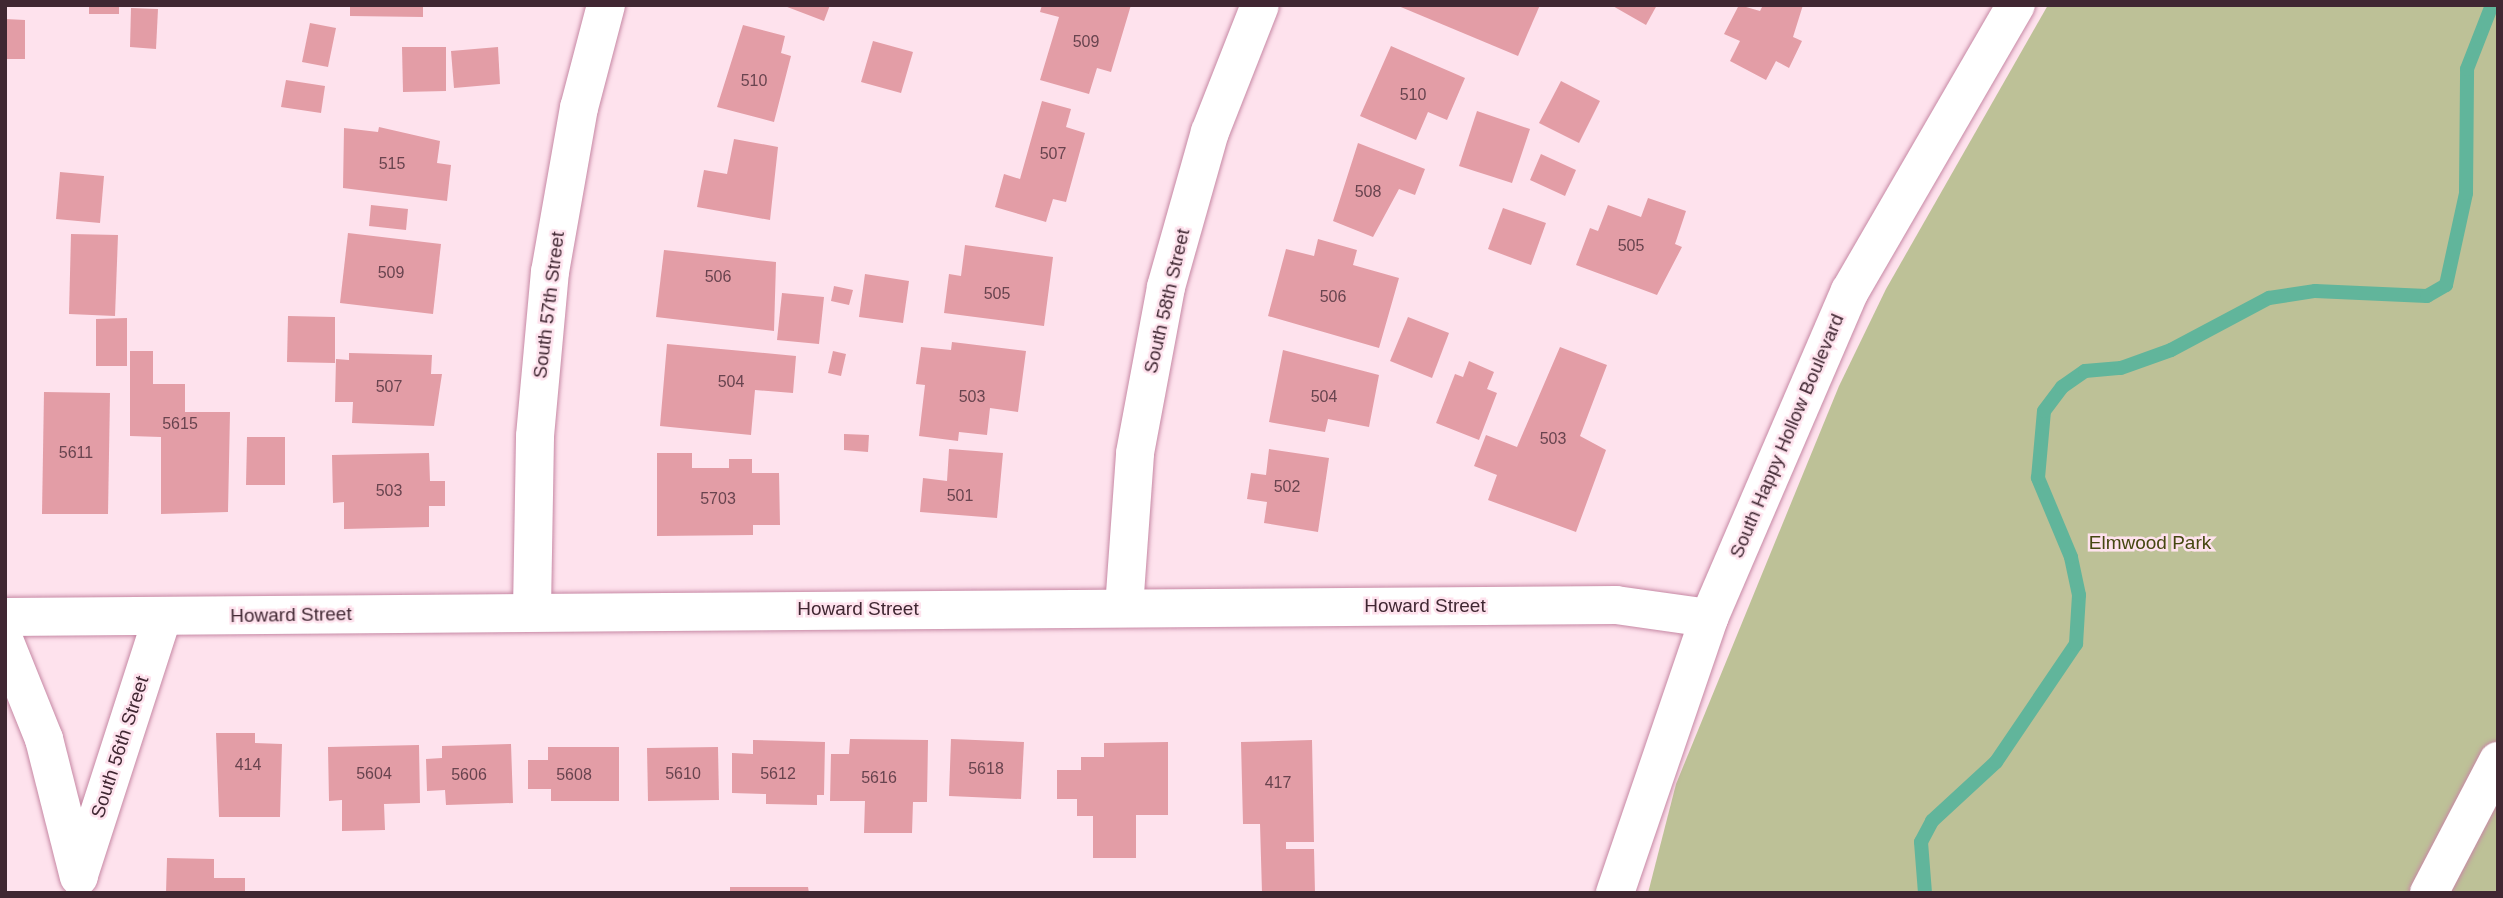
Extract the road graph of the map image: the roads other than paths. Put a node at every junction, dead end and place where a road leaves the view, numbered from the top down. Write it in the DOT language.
graph roads {
  1 [pos="606,5"];
  2 [pos="1260,5"];
  3 [pos="2016,5"];
  4 [pos="1124,608"];
  5 [pos="532,610"];
  6 [pos="5,617"];
  7 [pos="162,618"];
  8 [pos="1709,618"];
  9 [pos="5,642"];
  10 [pos="2498,761"];
  11 [pos="79,884"];
  12 [pos="1615,893"];
  13 [pos="2429,893"];
  1 -- 5 [label="street, South 57th Street"];
  2 -- 4 [label="street, South 58th Street"];
  3 -- 8 [label="street, South Happy Hollow Boulevard"];
  4 -- 5 [label="street, Howard Street"];
  4 -- 8 [label="street, Howard Street"];
  5 -- 7 [label="street, Howard Street"];
  6 -- 7 [label="street, Howard Street"];
  7 -- 11 [label="street, South 56th Street"];
  8 -- 12 [label="street, South Happy Hollow Boulevard"];
  9 -- 11 [label="street, South 56th Street"];
  10 -- 13 [label="street"];
}
